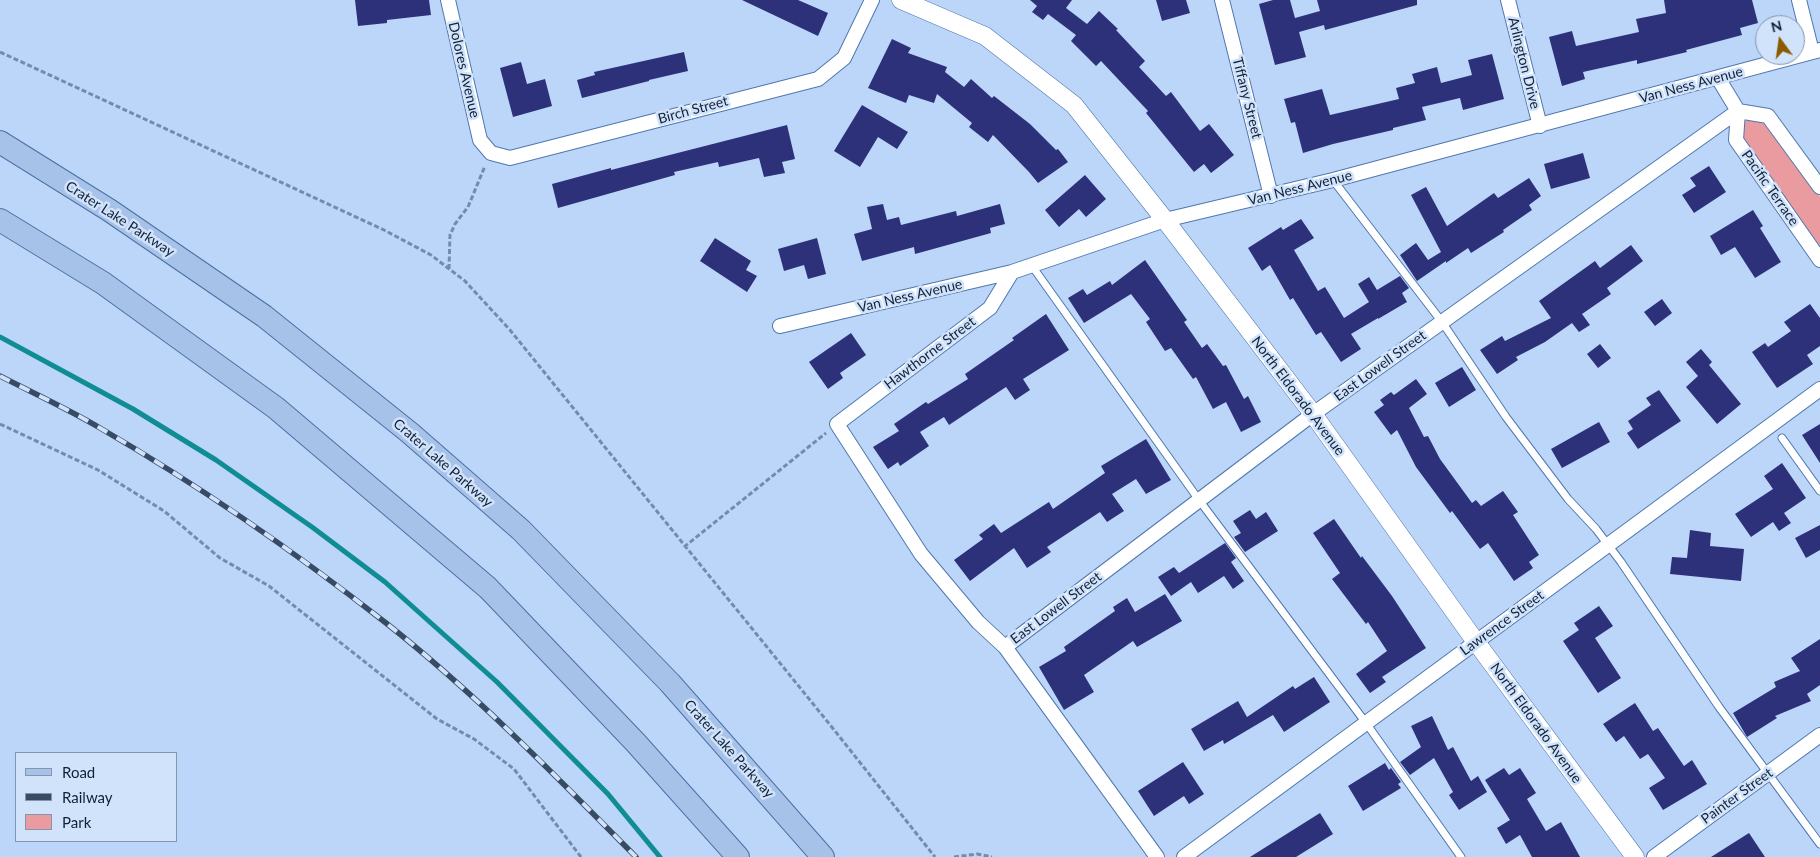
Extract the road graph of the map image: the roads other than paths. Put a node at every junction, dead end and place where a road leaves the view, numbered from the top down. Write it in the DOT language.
graph roads {
  1 [pos="448,0"];
  2 [pos="872,0"];
  3 [pos="901,0"];
  4 [pos="1222,0"];
  5 [pos="1508,0"];
  6 [pos="1798,0"];
  7 [pos="1816,51"];
  8 [pos="1718,78"];
  9 [pos="1738,111"];
  10 [pos="1540,126"];
  11 [pos="0,142"];
  12 [pos="491,153"];
  13 [pos="1333,180"];
  14 [pos="1820,187"];
  15 [pos="1272,196"];
  16 [pos="0,220"];
  17 [pos="1165,220"];
  18 [pos="1820,260"];
  19 [pos="1032,266"];
  20 [pos="1012,272"];
  21 [pos="1442,322"];
  22 [pos="780,326"];
  23 [pos="1820,389"];
  24 [pos="1313,414"];
  25 [pos="1782,438"];
  26 [pos="1820,491"];
  27 [pos="1199,500"];
  28 [pos="1608,545"];
  29 [pos="1476,642"];
  30 [pos="1005,647"];
  31 [pos="1366,723"];
  32 [pos="1820,735"];
  33 [pos="1768,773"];
  34 [pos="1820,844"];
  35 [pos="738,857"];
  36 [pos="823,857"];
  37 [pos="1157,857"];
  38 [pos="1184,857"];
  39 [pos="1461,857"];
  40 [pos="1635,857"];
  41 [pos="1654,857"];
  1 -- 12 [label="street, Dolores Avenue"];
  2 -- 12 [label="street, Birch Street"];
  3 -- 17 [label="street, North Eldorado Avenue"];
  4 -- 15 [label="street, Tiffany Street"];
  5 -- 10 [label="street, Arlington Drive"];
  6 -- 7 [label="street"];
  7 -- 8 [label="street, Van Ness Avenue"];
  8 -- 9 [label="street"];
  8 -- 10 [label="street, Van Ness Avenue"];
  9 -- 14 [label="street"];
  9 -- 18 [label="street, Pacific Terrace"];
  9 -- 21 [label="street, East Lowell Street"];
  10 -- 13 [label="street, Van Ness Avenue"];
  11 -- 36 [label="main road, Crater Lake Parkway"];
  13 -- 15 [label="street, Van Ness Avenue"];
  13 -- 21 [label="lane"];
  15 -- 17 [label="street, Van Ness Avenue"];
  16 -- 35 [label="main road"];
  17 -- 19 [label="street, Van Ness Avenue"];
  17 -- 24 [label="street, North Eldorado Avenue"];
  19 -- 20 [label="street, Van Ness Avenue"];
  19 -- 27 [label="lane"];
  20 -- 22 [label="street, Van Ness Avenue"];
  20 -- 30 [label="street, Hawthorne Street"];
  21 -- 24 [label="street, East Lowell Street"];
  21 -- 28 [label="lane"];
  23 -- 28 [label="street, Lawrence Street"];
  24 -- 27 [label="street, East Lowell Street"];
  24 -- 29 [label="street, North Eldorado Avenue"];
  25 -- 26 [label="lane"];
  27 -- 30 [label="street, East Lowell Street"];
  27 -- 31 [label="lane"];
  28 -- 29 [label="street, Lawrence Street"];
  28 -- 33 [label="lane"];
  29 -- 31 [label="street, Lawrence Street"];
  29 -- 40 [label="street, North Eldorado Avenue"];
  30 -- 37 [label="street"];
  31 -- 38 [label="street, Lawrence Street"];
  31 -- 39 [label="lane"];
  32 -- 33 [label="street, Painter Street"];
  33 -- 34 [label="lane"];
  33 -- 41 [label="street, Painter Street"];
}
